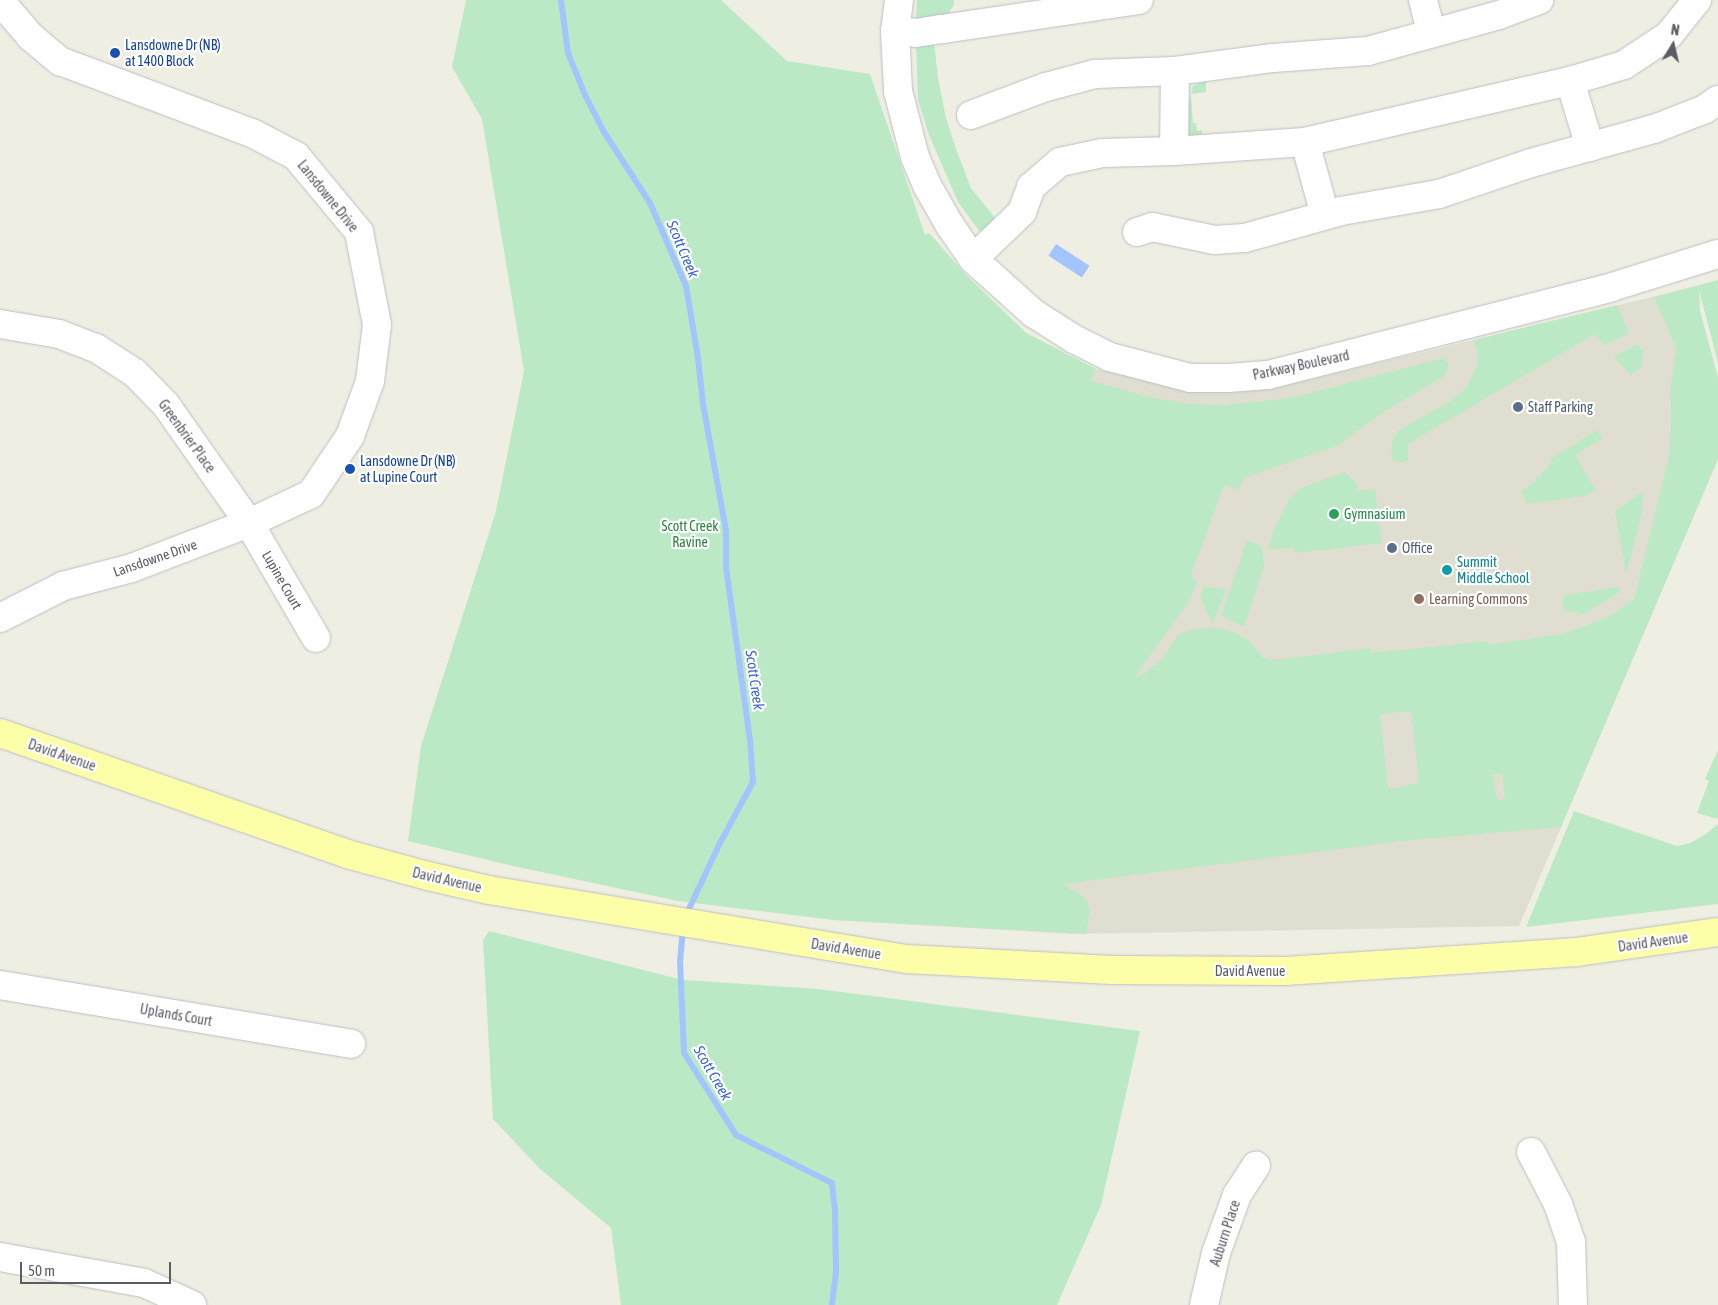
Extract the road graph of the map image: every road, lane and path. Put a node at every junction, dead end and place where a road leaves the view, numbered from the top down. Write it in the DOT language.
graph roads {
  1 [pos="899,0"];
  2 [pos="1138,0"];
  3 [pos="1423,0"];
  4 [pos="1538,0"];
  5 [pos="1697,0"];
  6 [pos="0,1"];
  7 [pos="895,32"];
  8 [pos="1431,33"];
  9 [pos="1175,71"];
  10 [pos="1570,81"];
  11 [pos="1718,100"];
  12 [pos="971,116"];
  13 [pos="1305,142"];
  14 [pos="1590,147"];
  15 [pos="1174,151"];
  16 [pos="1325,215"];
  17 [pos="1137,232"];
  18 [pos="1718,254"];
  19 [pos="973,259"];
  20 [pos="0,324"];
  21 [pos="249,523"];
  22 [pos="0,618"];
  23 [pos="316,638"];
  24 [pos="0,733"];
  25 [pos="1718,932"];
  26 [pos="0,985"];
  27 [pos="351,1044"];
  28 [pos="1531,1152"];
  29 [pos="1256,1166"];
  30 [pos="0,1257"];
  31 [pos="192,1305"];
  32 [pos="1204,1305"];
  33 [pos="1573,1305"];
  1 -- 7 [label="street, Parkway Boulevard"];
  2 -- 7 [label="street"];
  3 -- 8 [label="street"];
  4 -- 8 [label="street"];
  5 -- 10 [label="street"];
  6 -- 21 [label="street, Lansdowne Drive"];
  7 -- 19 [label="street, Parkway Boulevard"];
  8 -- 9 [label="street"];
  9 -- 12 [label="street"];
  9 -- 15 [label="street"];
  10 -- 13 [label="street"];
  10 -- 14 [label="street"];
  11 -- 14 [label="street"];
  13 -- 15 [label="street"];
  13 -- 16 [label="street"];
  14 -- 16 [label="street"];
  15 -- 19 [label="street"];
  16 -- 17 [label="street"];
  18 -- 19 [label="street, Parkway Boulevard"];
  20 -- 21 [label="street, Greenbrier Place"];
  21 -- 22 [label="street, Lansdowne Drive"];
  21 -- 23 [label="street, Lupine Court"];
  24 -- 25 [label="main road, David Avenue"];
  26 -- 27 [label="street, Uplands Court"];
  28 -- 33 [label="street"];
  29 -- 32 [label="street, Auburn Place"];
  30 -- 31 [label="street"];
}
